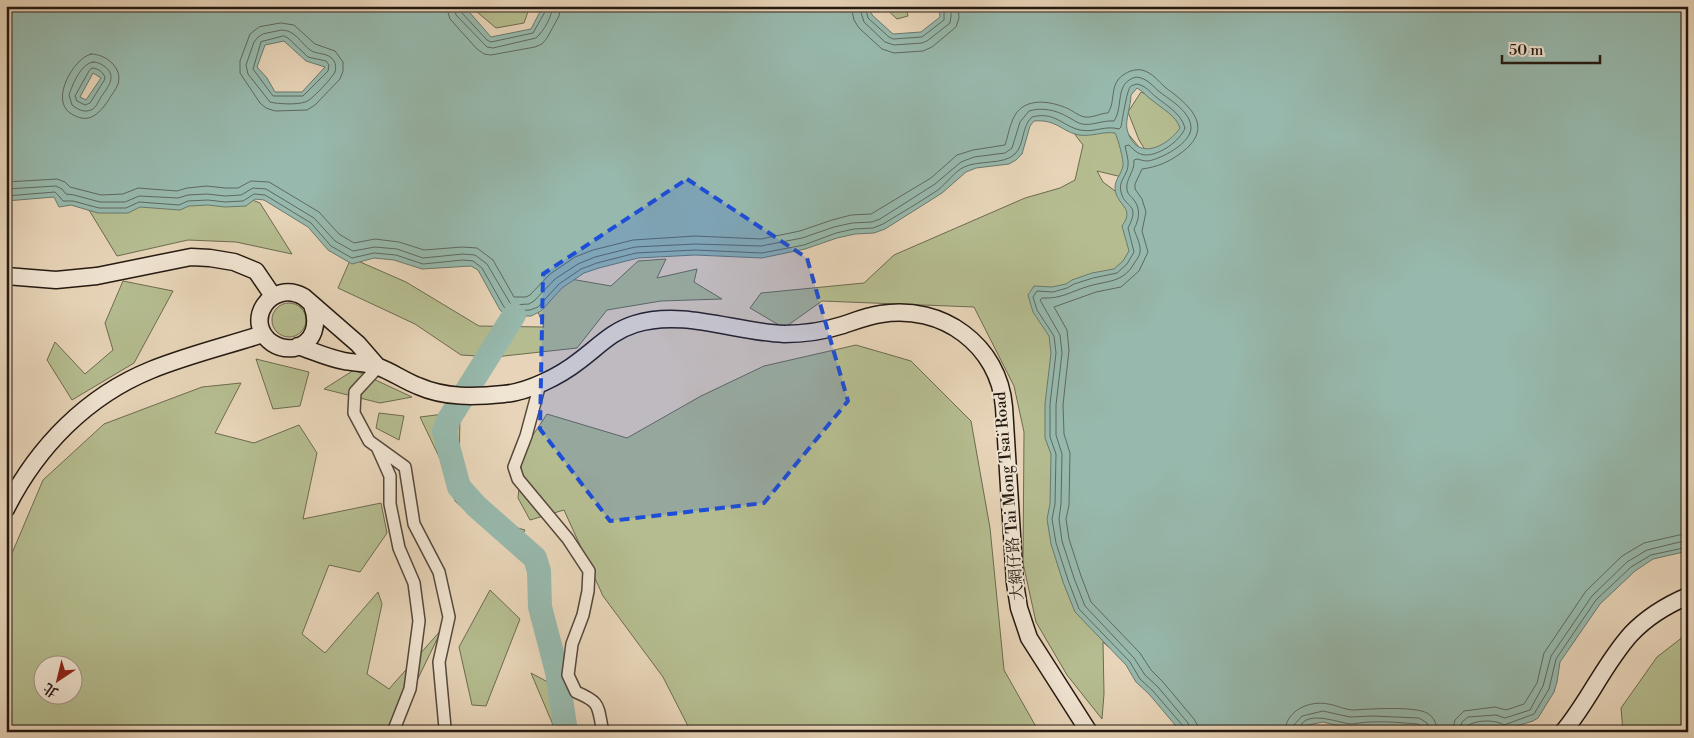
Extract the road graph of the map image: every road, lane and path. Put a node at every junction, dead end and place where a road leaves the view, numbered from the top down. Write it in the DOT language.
graph roads {
  1 [pos="6,276"];
  2 [pos="273,296"];
  3 [pos="312,305"];
  4 [pos="263,334"];
  5 [pos="298,346"];
  6 [pos="378,366"];
  7 [pos="540,384"];
  8 [pos="376,445"];
  9 [pos="6,508"];
  10 [pos="1688,596"];
  11 [pos="393,732"];
  12 [pos="447,732"];
  13 [pos="603,732"];
  14 [pos="1089,732"];
  15 [pos="1563,732"];
  1 -- 2 [label="main road"];
  2 -- 3 [label="main road, 大網仔路 Tai Mong Tsai Road"];
  2 -- 4 [label="main road"];
  3 -- 5 [label="main road"];
  3 -- 6 [label="main road, 大網仔路 Tai Mong Tsai Road"];
  4 -- 5 [label="main road, 大網仔路 Tai Mong Tsai Road"];
  4 -- 9 [label="main road"];
  5 -- 6 [label="main road, 大網仔路 Tai Mong Tsai Road"];
  6 -- 7 [label="main road, 大網仔路 Tai Mong Tsai Road"];
  6 -- 8 [label="street"];
  7 -- 13 [label="street"];
  7 -- 14 [label="main road, 大網仔路 Tai Mong Tsai Road"];
  8 -- 11 [label="street"];
  8 -- 12 [label="street"];
  10 -- 15 [label="main road"];
}
